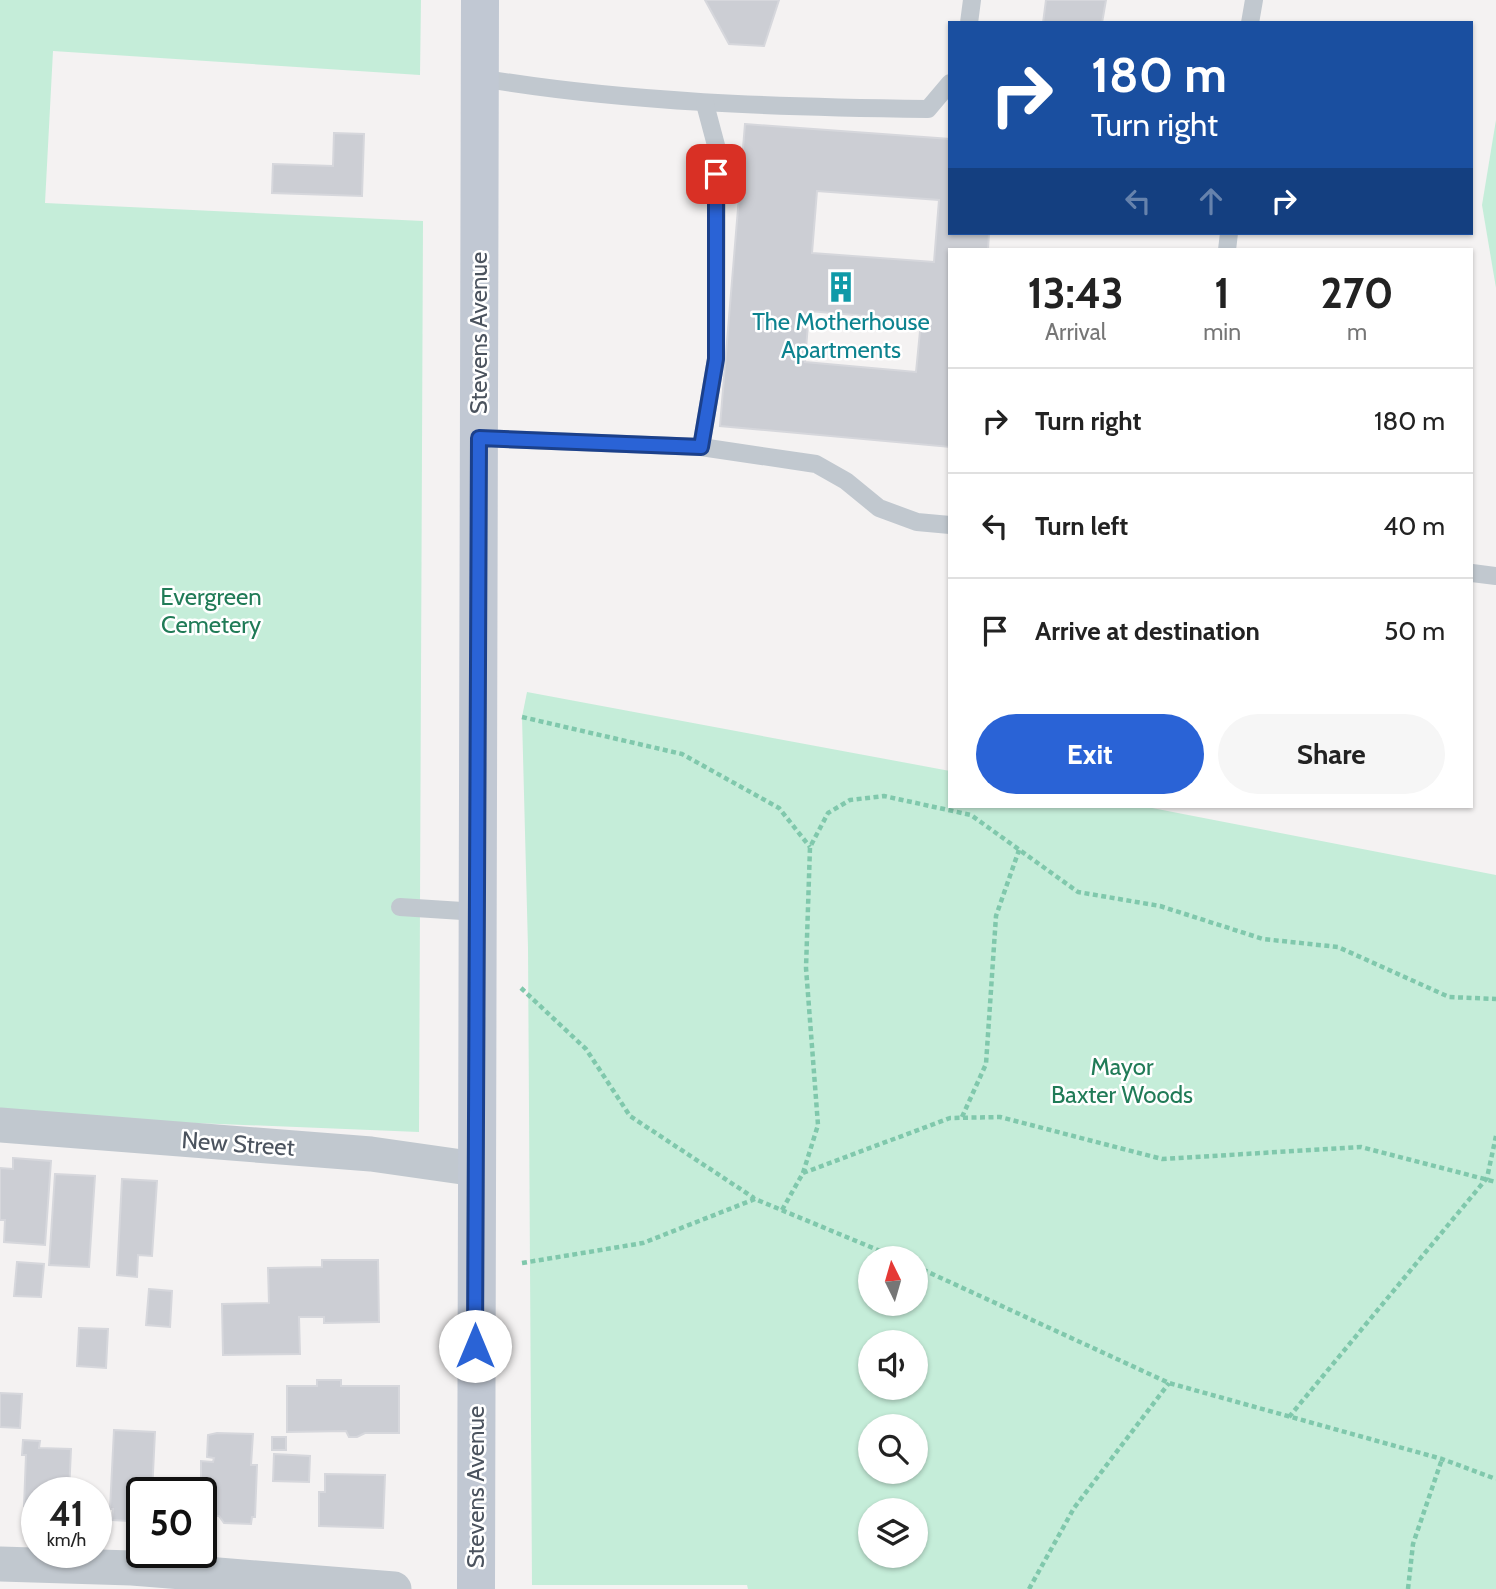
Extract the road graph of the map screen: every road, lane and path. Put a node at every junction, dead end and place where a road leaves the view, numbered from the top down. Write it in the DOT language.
graph roads {
  1 [pos="480,0"];
  2 [pos="972,0"];
  3 [pos="1254,0"];
  4 [pos="969,21"];
  5 [pos="1250,21"];
  6 [pos="480,78"];
  7 [pos="948,85"];
  8 [pos="705,104"];
  9 [pos="479,438"];
  10 [pos="701,447"];
  11 [pos="948,525"];
  12 [pos="1473,573"];
  13 [pos="1496,576"];
  14 [pos="522,717"];
  15 [pos="810,847"];
  16 [pos="1019,850"];
  17 [pos="400,906"];
  18 [pos="478,912"];
  19 [pos="521,988"];
  20 [pos="1496,999"];
  21 [pos="962,1117"];
  22 [pos="0,1125"];
  23 [pos="1496,1136"];
  24 [pos="476,1169"];
  25 [pos="803,1173"];
  26 [pos="1487,1178"];
  27 [pos="1496,1182"];
  28 [pos="755,1199"];
  29 [pos="782,1210"];
  30 [pos="868,1246"];
  31 [pos="522,1263"];
  32 [pos="928,1272"];
  33 [pos="1168,1383"];
  34 [pos="1289,1417"];
  35 [pos="1442,1459"];
  36 [pos="1496,1479"];
  37 [pos="0,1564"];
  38 [pos="394,1589"];
  39 [pos="476,1589"];
  40 [pos="1029,1589"];
  41 [pos="1408,1589"];
  1 -- 6 [label="main road, Stevens Avenue"];
  2 -- 4 [label="lane"];
  3 -- 5 [label="lane"];
  6 -- 8 [label="lane"];
  6 -- 9 [label="main road, Stevens Avenue"];
  7 -- 8 [label="lane"];
  8 -- 10 [label="lane"];
  9 -- 10 [label="lane"];
  9 -- 18 [label="main road, Stevens Avenue"];
  10 -- 11 [label="lane"];
  12 -- 13 [label="lane"];
  14 -- 15 [label="path"];
  15 -- 16 [label="path"];
  15 -- 25 [label="path"];
  16 -- 20 [label="path"];
  16 -- 21 [label="path"];
  17 -- 18 [label="lane"];
  18 -- 24 [label="main road, Stevens Avenue"];
  19 -- 28 [label="path"];
  21 -- 25 [label="path"];
  21 -- 26 [label="path"];
  22 -- 24 [label="street, New Street"];
  23 -- 26 [label="path"];
  24 -- 39 [label="main road, Stevens Avenue"];
  25 -- 29 [label="path"];
  26 -- 27 [label="path"];
  26 -- 34 [label="path"];
  28 -- 29 [label="path"];
  28 -- 31 [label="path"];
  29 -- 30 [label="path"];
  32 -- 33 [label="path"];
  33 -- 34 [label="path"];
  33 -- 40 [label="path"];
  34 -- 35 [label="path"];
  35 -- 36 [label="path"];
  35 -- 41 [label="path"];
  37 -- 38 [label="street"];
}
